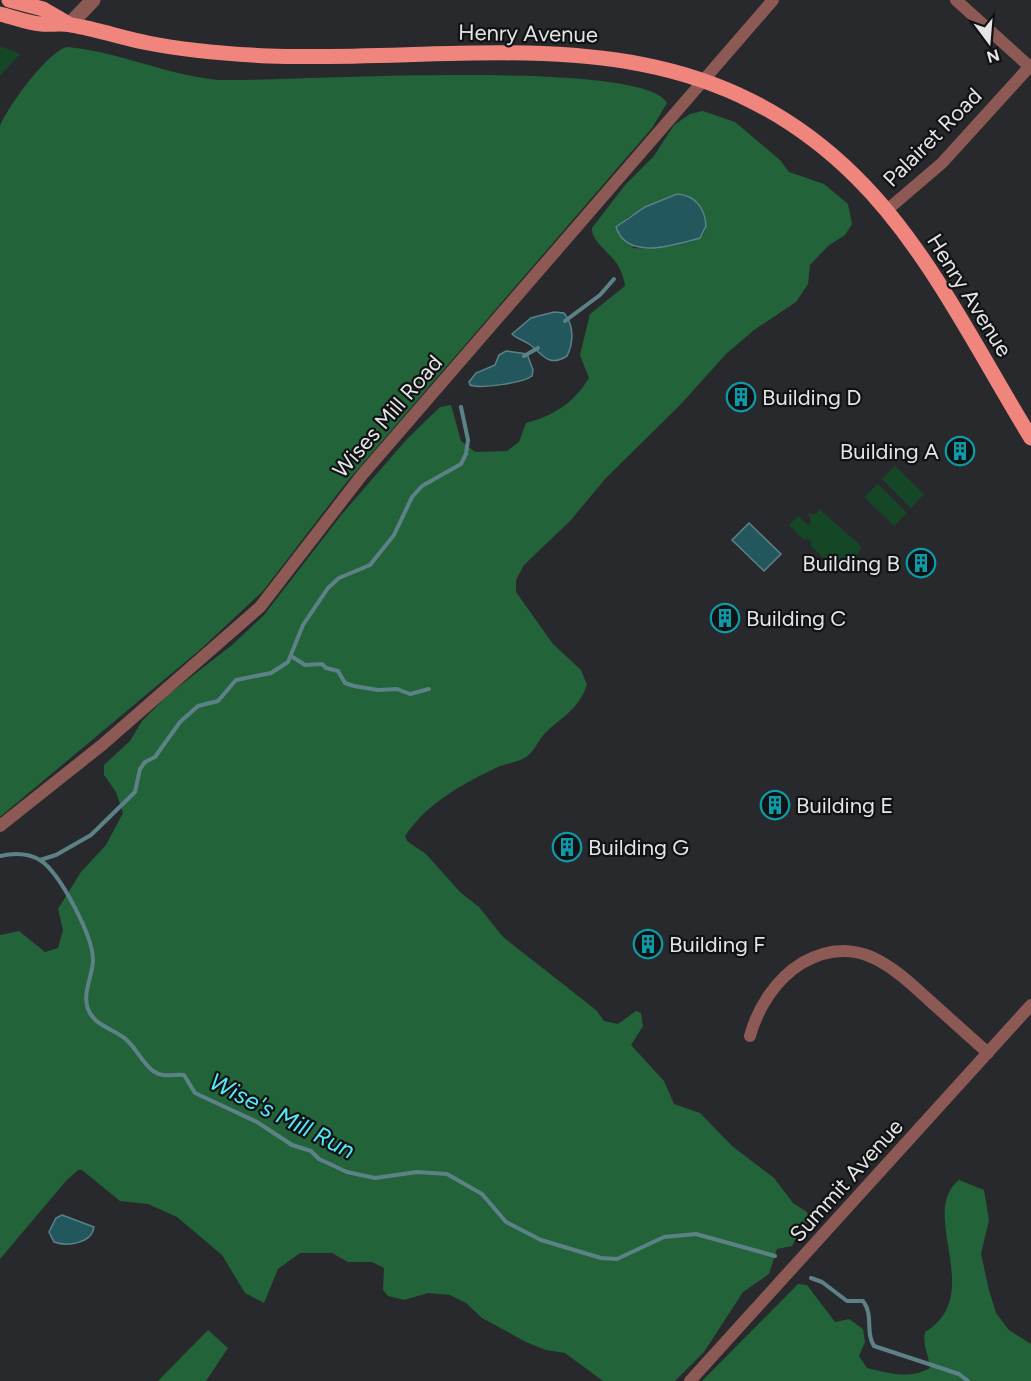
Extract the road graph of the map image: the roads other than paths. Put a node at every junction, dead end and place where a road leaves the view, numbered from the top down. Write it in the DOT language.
graph roads {
  1 [pos="9,0"];
  2 [pos="93,0"];
  3 [pos="773,0"];
  4 [pos="956,0"];
  5 [pos="0,14"];
  6 [pos="70,24"];
  7 [pos="1030,66"];
  8 [pos="703,80"];
  9 [pos="887,210"];
  10 [pos="1031,438"];
  11 [pos="0,826"];
  12 [pos="1031,1005"];
  13 [pos="750,1036"];
  14 [pos="988,1053"];
  15 [pos="690,1381"];
  1 -- 6 [label="main road, Henry Avenue"];
  2 -- 6 [label="street"];
  3 -- 8 [label="street, Wises Mill Road"];
  4 -- 7 [label="street"];
  5 -- 6 [label="main road, Henry Avenue"];
  6 -- 8 [label="main road, Henry Avenue"];
  7 -- 9 [label="street, Palairet Road"];
  8 -- 9 [label="main road, Henry Avenue"];
  8 -- 11 [label="street, Wises Mill Road"];
  9 -- 10 [label="main road, Henry Avenue"];
  12 -- 14 [label="street, Summit Avenue"];
  13 -- 14 [label="street"];
  14 -- 15 [label="street, Summit Avenue"];
}
